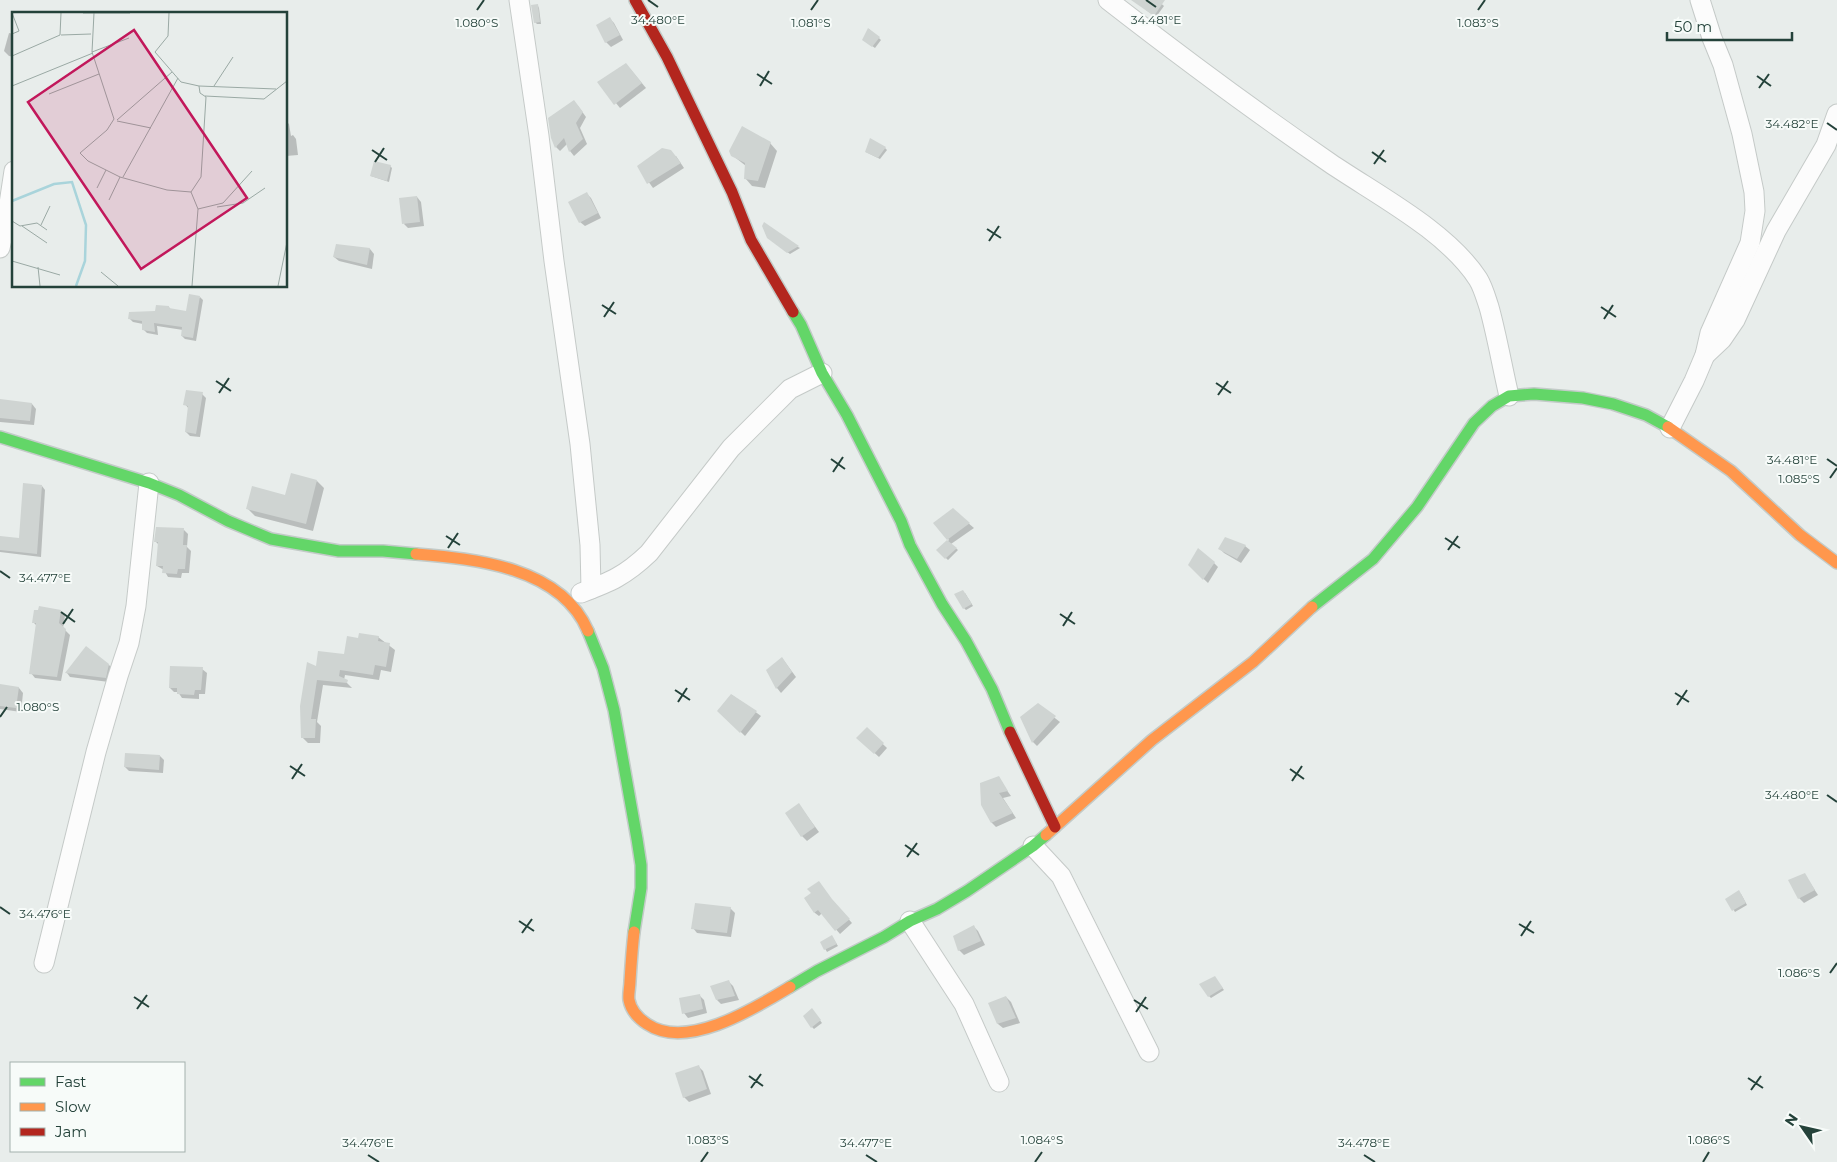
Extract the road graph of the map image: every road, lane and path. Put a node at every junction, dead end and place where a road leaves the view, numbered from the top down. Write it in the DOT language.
graph roads {
  1 [pos="519,0"];
  2 [pos="635,0"];
  3 [pos="1108,0"];
  4 [pos="1700,0"];
  5 [pos="1837,114"];
  6 [pos="12,184"];
  7 [pos="0,248"];
  8 [pos="1705,355"];
  9 [pos="822,372"];
  10 [pos="1509,396"];
  11 [pos="1670,428"];
  12 [pos="0,438"];
  13 [pos="149,483"];
  14 [pos="1837,563"];
  15 [pos="591,589"];
  16 [pos="566,600"];
  17 [pos="1055,827"];
  18 [pos="1033,846"];
  19 [pos="910,921"];
  20 [pos="44,963"];
  21 [pos="1149,1052"];
  22 [pos="999,1082"];
  1 -- 15 [label="street"];
  2 -- 9 [label="street"];
  3 -- 10 [label="street"];
  4 -- 8 [label="street"];
  5 -- 8 [label="street"];
  6 -- 7 [label="street"];
  8 -- 11 [label="street"];
  9 -- 15 [label="street"];
  9 -- 17 [label="street"];
  10 -- 11 [label="street"];
  10 -- 17 [label="street"];
  11 -- 14 [label="street"];
  12 -- 13 [label="street"];
  13 -- 16 [label="street"];
  13 -- 20 [label="street"];
  15 -- 16 [label="street"];
  16 -- 19 [label="street"];
  17 -- 18 [label="street"];
  18 -- 19 [label="street"];
  18 -- 21 [label="street"];
  19 -- 22 [label="street"];
}
